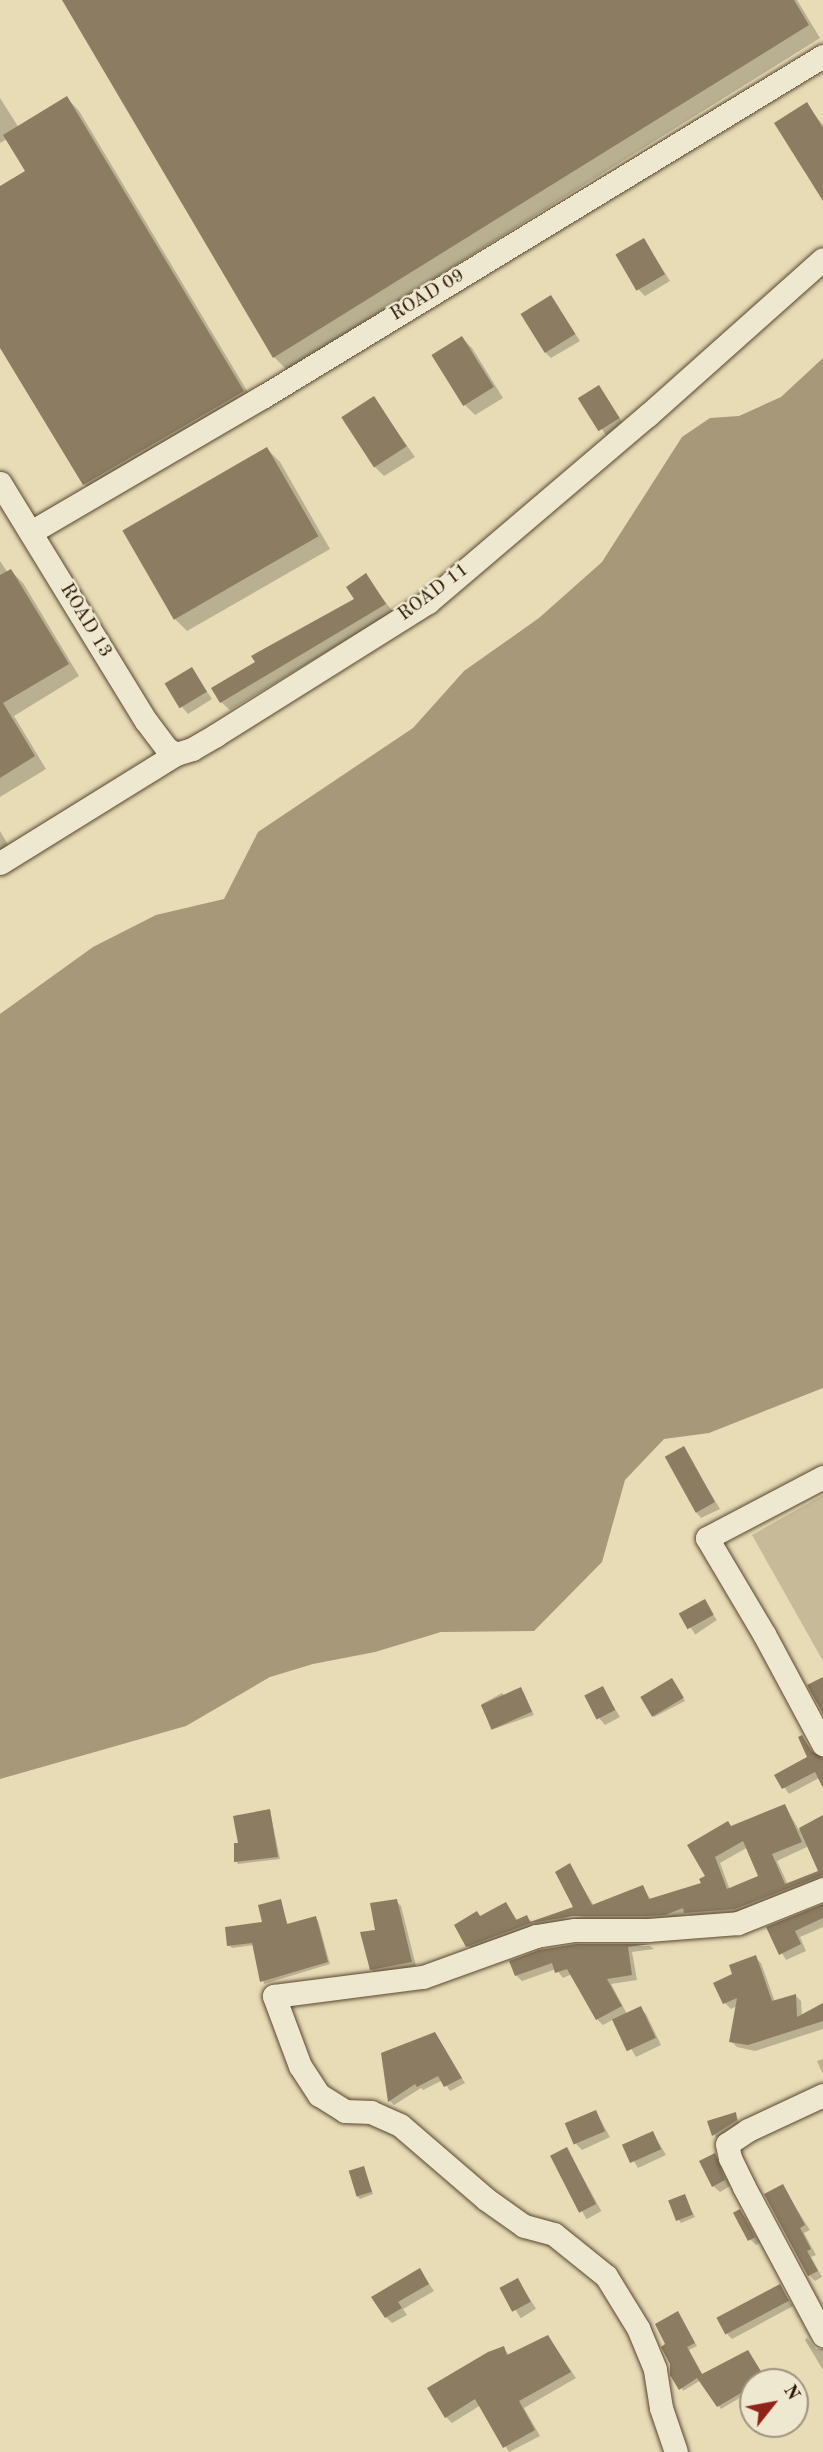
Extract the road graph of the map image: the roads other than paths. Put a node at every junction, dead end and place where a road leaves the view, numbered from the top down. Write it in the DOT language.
graph roads {
  1 [pos="823,56"];
  2 [pos="823,259"];
  3 [pos="0,483"];
  4 [pos="31,532"];
  5 [pos="176,754"];
  6 [pos="0,863"];
  7 [pos="823,1478"];
  8 [pos="823,1744"];
  9 [pos="823,1889"];
  10 [pos="823,2095"];
  11 [pos="823,2335"];
  12 [pos="676,2452"];
  1 -- 4 [label="street, ROAD 09"];
  2 -- 5 [label="street, ROAD 11"];
  3 -- 4 [label="street, ROAD 13"];
  4 -- 5 [label="street, ROAD 13"];
  5 -- 6 [label="street, ROAD 11"];
  7 -- 8 [label="street"];
  9 -- 12 [label="street"];
  10 -- 11 [label="street"];
}
